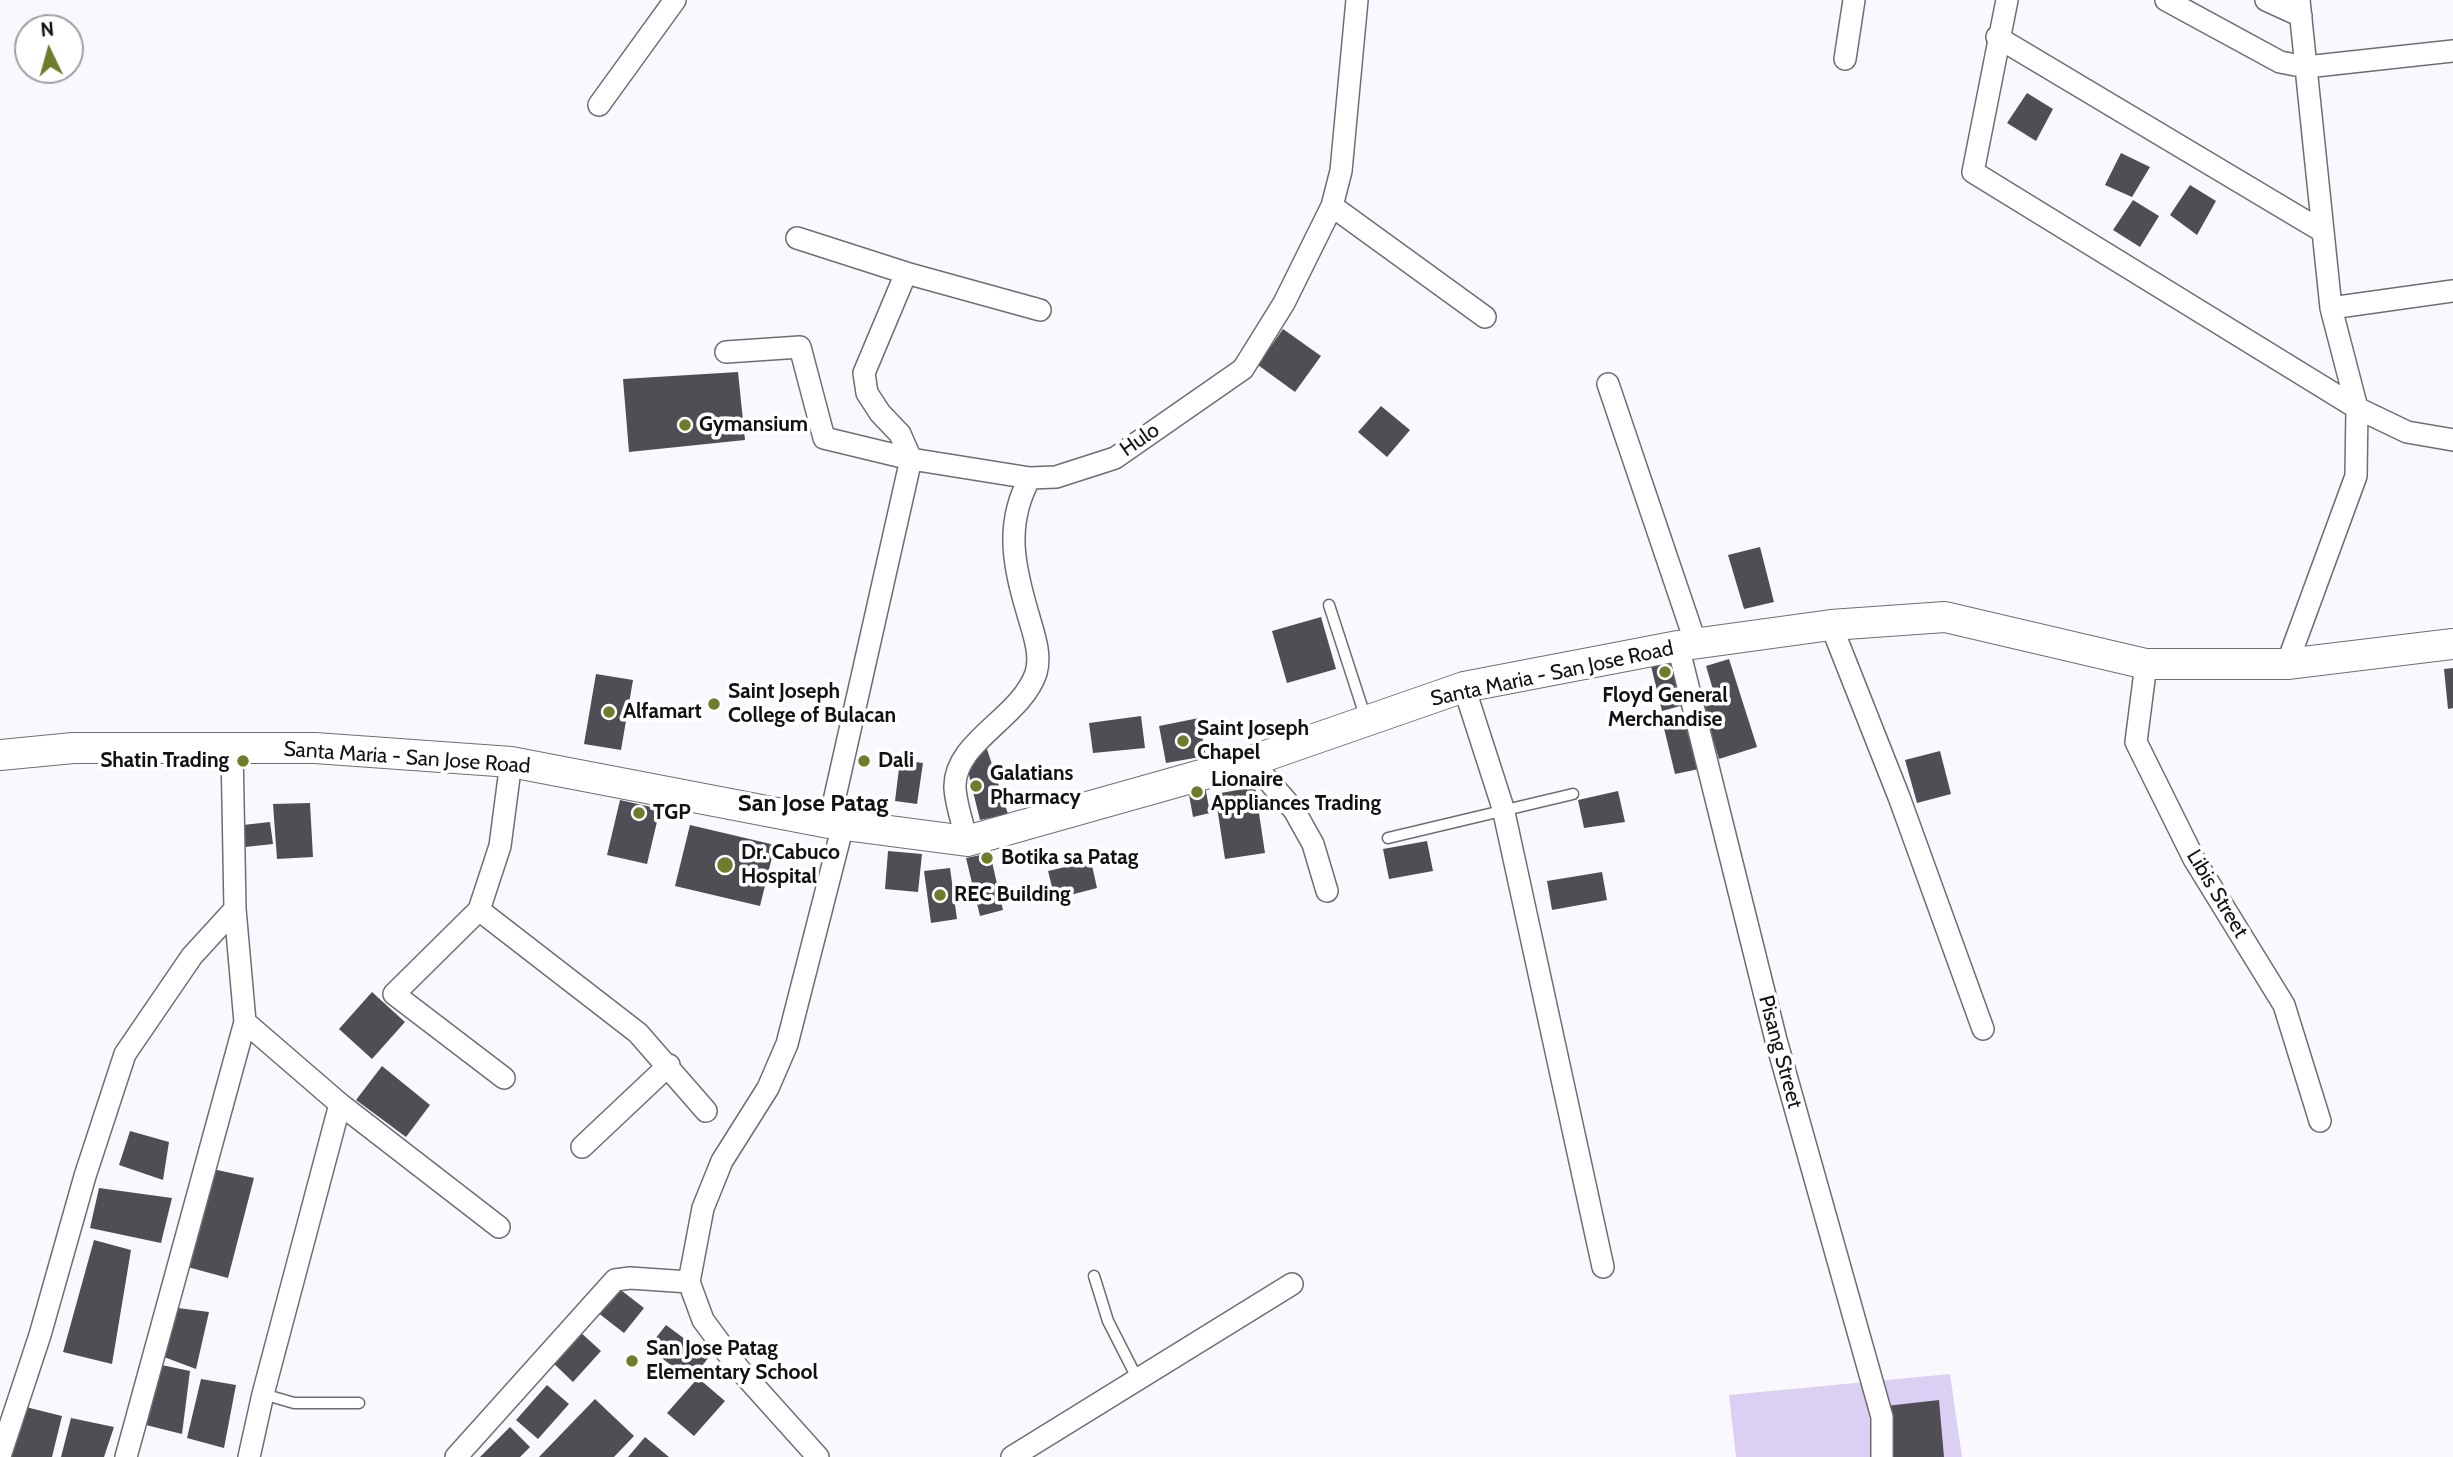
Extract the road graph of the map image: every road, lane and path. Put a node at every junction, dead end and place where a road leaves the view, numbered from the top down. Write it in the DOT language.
graph roads {
  1 [pos="675,0"];
  2 [pos="1357,0"];
  3 [pos="1854,0"];
  4 [pos="2007,0"];
  5 [pos="2166,0"];
  6 [pos="2266,0"];
  7 [pos="2300,8"];
  8 [pos="1997,37"];
  9 [pos="2453,51"];
  10 [pos="1845,60"];
  11 [pos="2306,67"];
  12 [pos="599,105"];
  13 [pos="1332,206"];
  14 [pos="2322,231"];
  15 [pos="797,238"];
  16 [pos="905,273"];
  17 [pos="2453,291"];
  18 [pos="2331,308"];
  19 [pos="1040,310"];
  20 [pos="1485,317"];
  21 [pos="726,352"];
  22 [pos="1608,384"];
  23 [pos="2357,408"];
  24 [pos="2453,440"];
  25 [pos="911,459"];
  26 [pos="1030,478"];
  27 [pos="1329,605"];
  28 [pos="1831,625"];
  29 [pos="2453,644"];
  30 [pos="1687,645"];
  31 [pos="2146,664"];
  32 [pos="2287,664"];
  33 [pos="1464,688"];
  34 [pos="1366,719"];
  35 [pos="232,748"];
  36 [pos="0,755"];
  37 [pos="1251,761"];
  38 [pos="511,762"];
  39 [pos="1573,794"];
  40 [pos="1503,808"];
  41 [pos="836,824"];
  42 [pos="1388,838"];
  43 [pos="967,841"];
  44 [pos="1327,891"];
  45 [pos="236,909"];
  46 [pos="479,910"];
  47 [pos="245,1022"];
  48 [pos="1983,1029"];
  49 [pos="669,1065"];
  50 [pos="504,1078"];
  51 [pos="340,1104"];
  52 [pos="706,1111"];
  53 [pos="2320,1121"];
  54 [pos="582,1147"];
  55 [pos="499,1227"];
  56 [pos="1603,1266"];
  57 [pos="1094,1276"];
  58 [pos="689,1282"];
  59 [pos="1292,1284"];
  60 [pos="1138,1380"];
  61 [pos="263,1394"];
  62 [pos="359,1403"];
  63 [pos="0,1456"];
  64 [pos="127,1457"];
  65 [pos="249,1457"];
  66 [pos="456,1457"];
  67 [pos="818,1457"];
  68 [pos="1012,1457"];
  69 [pos="1882,1457"];
  1 -- 12 [label="street"];
  2 -- 13 [label="street, Hulo"];
  3 -- 10 [label="street"];
  4 -- 8 [label="street"];
  5 -- 11 [label="street"];
  6 -- 7 [label="street"];
  7 -- 11 [label="street"];
  8 -- 14 [label="street"];
  8 -- 23 [label="street"];
  9 -- 11 [label="street"];
  11 -- 14 [label="street"];
  13 -- 20 [label="street"];
  13 -- 26 [label="street, Hulo"];
  14 -- 18 [label="street"];
  15 -- 16 [label="street"];
  16 -- 19 [label="street"];
  16 -- 25 [label="street"];
  17 -- 18 [label="street"];
  18 -- 23 [label="street"];
  21 -- 25 [label="street, Hulo"];
  22 -- 30 [label="street, Pisang Street"];
  23 -- 24 [label="street"];
  23 -- 32 [label="street"];
  25 -- 26 [label="street, Hulo"];
  25 -- 41 [label="street"];
  26 -- 43 [label="street"];
  27 -- 34 [label="lane"];
  28 -- 30 [label="main road, Santa Maria - San Jose Road"];
  28 -- 31 [label="main road, Santa Maria - San Jose Road"];
  28 -- 48 [label="street"];
  29 -- 32 [label="main road, Santa Maria - San Jose Road"];
  30 -- 33 [label="main road, Santa Maria - San Jose Road"];
  30 -- 69 [label="street, Pisang Street"];
  31 -- 32 [label="main road, Santa Maria - San Jose Road"];
  31 -- 53 [label="street, Libis Street"];
  33 -- 34 [label="main road, Santa Maria - San Jose Road"];
  33 -- 40 [label="street"];
  34 -- 37 [label="main road, Santa Maria - San Jose Road"];
  35 -- 36 [label="main road, Santa Maria - San Jose Road"];
  35 -- 38 [label="main road, Santa Maria - San Jose Road"];
  35 -- 45 [label="street"];
  37 -- 43 [label="main road, Santa Maria - San Jose Road"];
  37 -- 44 [label="street"];
  38 -- 41 [label="main road, Santa Maria - San Jose Road"];
  38 -- 46 [label="street"];
  39 -- 40 [label="lane"];
  40 -- 42 [label="lane"];
  40 -- 56 [label="street"];
  41 -- 43 [label="main road, Santa Maria - San Jose Road"];
  41 -- 58 [label="street"];
  45 -- 47 [label="street"];
  45 -- 63 [label="street"];
  46 -- 49 [label="street"];
  46 -- 50 [label="street"];
  47 -- 51 [label="street"];
  47 -- 64 [label="street"];
  49 -- 52 [label="street"];
  49 -- 54 [label="street"];
  51 -- 55 [label="street"];
  51 -- 61 [label="street"];
  57 -- 60 [label="lane"];
  58 -- 66 [label="street"];
  58 -- 67 [label="street"];
  59 -- 60 [label="street"];
  60 -- 68 [label="street"];
  61 -- 62 [label="lane"];
  61 -- 65 [label="street"];
}
